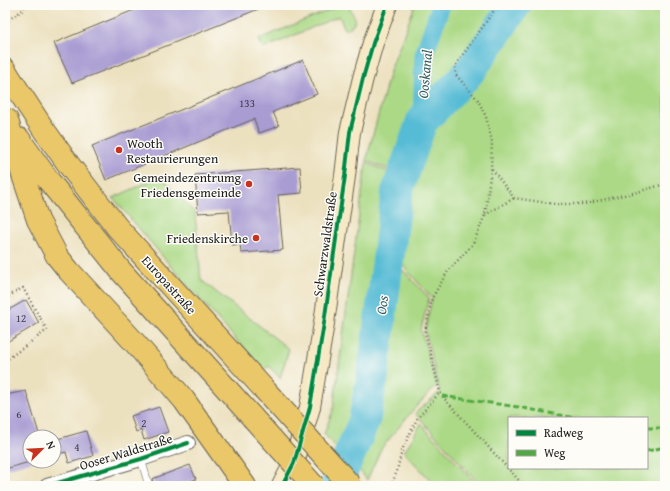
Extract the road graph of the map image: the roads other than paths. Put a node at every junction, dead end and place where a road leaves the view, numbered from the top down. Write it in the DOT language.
graph roads {
  1 [pos="383,7"];
  2 [pos="5,70"];
  3 [pos="6,118"];
  4 [pos="188,443"];
  5 [pos="141,460"];
  6 [pos="47,486"];
  7 [pos="149,486"];
  8 [pos="246,486"];
  9 [pos="282,486"];
  10 [pos="314,486"];
  11 [pos="351,486"];
  1 -- 9 [label="street, Schwarzwaldstraße"];
  2 -- 11 [label="main road, Europastraße, bridge"];
  3 -- 8 [label="main road"];
  3 -- 10 [label="main road, Europastraße, bridge"];
  4 -- 5 [label="street, Ooser Waldstraße"];
  5 -- 6 [label="street, Ooser Waldstraße"];
  5 -- 7 [label="lane"];
}
